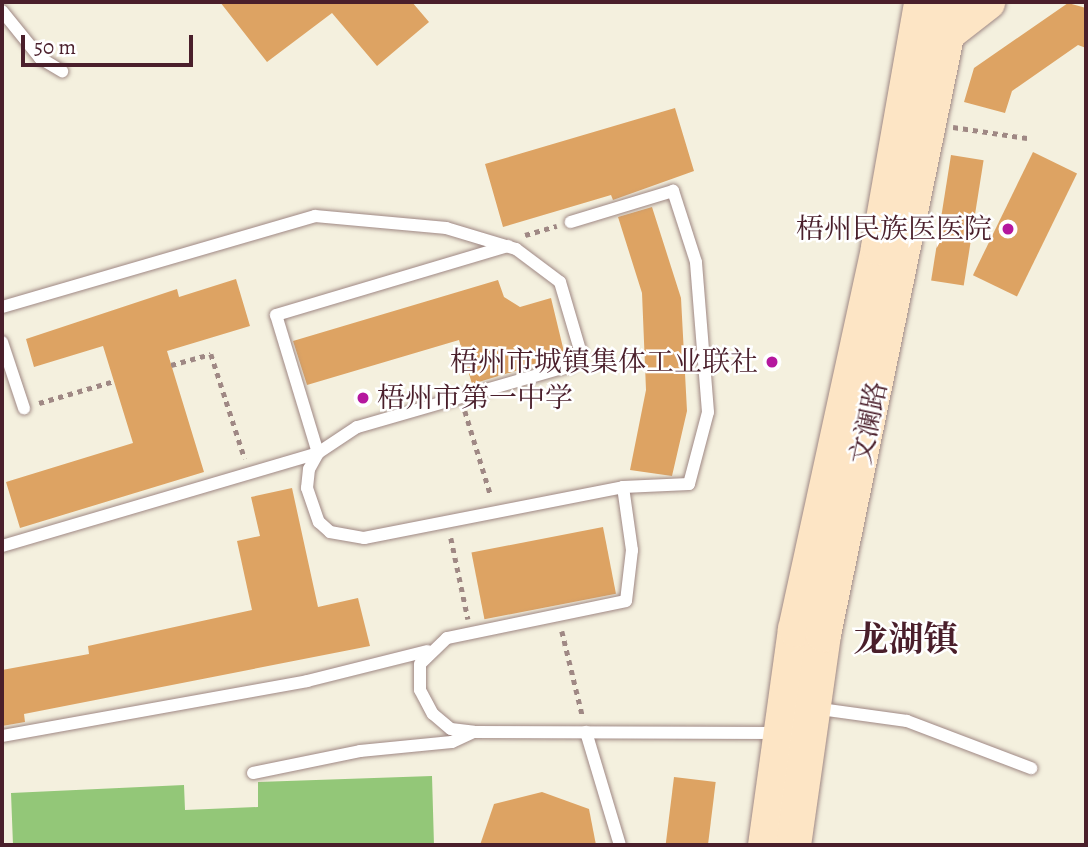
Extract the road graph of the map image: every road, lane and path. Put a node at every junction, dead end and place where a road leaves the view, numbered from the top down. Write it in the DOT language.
graph roads {
  1 [pos="921,2"];
  2 [pos="987,2"];
  3 [pos="2,11"];
  4 [pos="952,16"];
  5 [pos="62,71"];
  6 [pos="931,124"];
  7 [pos="1027,138"];
  8 [pos="571,222"];
  9 [pos="502,245"];
  10 [pos="2,307"];
  11 [pos="2,342"];
  12 [pos="171,365"];
  13 [pos="114,381"];
  14 [pos="461,397"];
  15 [pos="24,408"];
  16 [pos="318,453"];
  17 [pos="249,474"];
  18 [pos="623,486"];
  19 [pos="495,510"];
  20 [pos="447,520"];
  21 [pos="2,546"];
  22 [pos="559,615"];
  23 [pos="471,633"];
  24 [pos="427,651"];
  25 [pos="813,708"];
  26 [pos="474,732"];
  27 [pos="586,732"];
  28 [pos="781,733"];
  29 [pos="2,736"];
  30 [pos="1031,768"];
  31 [pos="253,773"];
  32 [pos="620,845"];
  33 [pos="765,845"];
  34 [pos="793,845"];
  1 -- 28 [label="main road, 文澜路"];
  2 -- 4 [label="main road"];
  3 -- 5 [label="lane"];
  4 -- 6 [label="main road, 文澜路"];
  6 -- 7 [label="path"];
  6 -- 25 [label="main road, 文澜路"];
  8 -- 9 [label="path"];
  8 -- 18 [label="lane"];
  9 -- 10 [label="lane"];
  9 -- 14 [label="lane"];
  9 -- 16 [label="lane"];
  11 -- 15 [label="lane"];
  12 -- 17 [label="path"];
  13 -- 15 [label="path"];
  14 -- 16 [label="lane"];
  14 -- 19 [label="path"];
  16 -- 17 [label="lane"];
  16 -- 20 [label="lane"];
  17 -- 21 [label="lane"];
  18 -- 19 [label="lane"];
  18 -- 22 [label="lane"];
  19 -- 20 [label="lane"];
  20 -- 23 [label="path"];
  22 -- 23 [label="lane"];
  22 -- 27 [label="path"];
  23 -- 24 [label="lane"];
  24 -- 26 [label="lane"];
  24 -- 29 [label="lane"];
  25 -- 30 [label="lane"];
  25 -- 34 [label="main road, 文澜路"];
  26 -- 27 [label="lane"];
  26 -- 31 [label="lane"];
  27 -- 28 [label="lane"];
  27 -- 32 [label="lane"];
  28 -- 33 [label="main road, 文澜路"];
}
